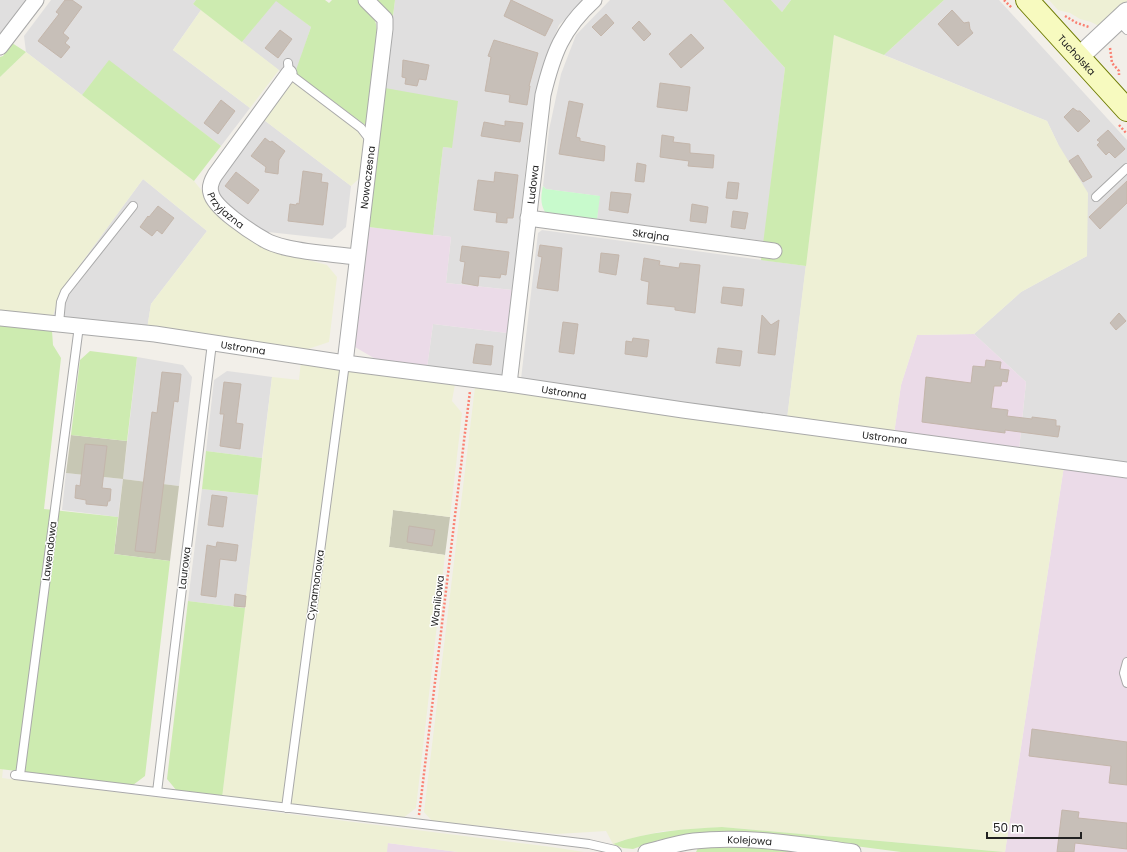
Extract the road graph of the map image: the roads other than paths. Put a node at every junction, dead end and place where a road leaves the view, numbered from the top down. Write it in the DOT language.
graph roads {
  1 [pos="36,0"];
  2 [pos="366,0"];
  3 [pos="594,0"];
  4 [pos="1027,0"];
  5 [pos="1125,23"];
  6 [pos="0,47"];
  7 [pos="1079,57"];
  8 [pos="289,68"];
  9 [pos="1127,110"];
  10 [pos="372,141"];
  11 [pos="1127,168"];
  12 [pos="1096,197"];
  13 [pos="133,206"];
  14 [pos="528,218"];
  15 [pos="774,251"];
  16 [pos="357,257"];
  17 [pos="0,318"];
  18 [pos="59,323"];
  19 [pos="79,326"];
  20 [pos="212,343"];
  21 [pos="345,363"];
  22 [pos="509,384"];
  23 [pos="1127,470"];
  24 [pos="1127,662"];
  25 [pos="1127,683"];
  26 [pos="157,792"];
  27 [pos="286,808"];
  28 [pos="617,852"];
  29 [pos="646,852"];
  30 [pos="854,852"];
  1 -- 6 [label="street"];
  2 -- 10 [label="street, Nowoczesna"];
  3 -- 14 [label="street, Ludowa"];
  4 -- 7 [label="main road, Tucholska"];
  5 -- 7 [label="street"];
  7 -- 9 [label="main road, Tucholska"];
  8 -- 10 [label="lane"];
  8 -- 16 [label="street, Przyjazna"];
  10 -- 16 [label="street, Nowoczesna"];
  11 -- 12 [label="lane"];
  13 -- 18 [label="lane"];
  14 -- 15 [label="street, Skrajna"];
  14 -- 22 [label="street, Ludowa"];
  16 -- 21 [label="street, Nowoczesna"];
  17 -- 18 [label="street, Ustronna"];
  18 -- 19 [label="street, Ustronna"];
  19 -- 20 [label="street, Ustronna"];
  19 -- 26 [label="lane, Lawendowa"];
  20 -- 21 [label="street, Ustronna"];
  20 -- 26 [label="lane, Laurowa"];
  21 -- 22 [label="street, Ustronna"];
  21 -- 27 [label="lane, Cynamonowa"];
  22 -- 23 [label="street, Ustronna"];
  24 -- 25 [label="lane"];
  26 -- 27 [label="lane"];
  27 -- 28 [label="lane"];
  29 -- 30 [label="street, Kolejowa"];
}
